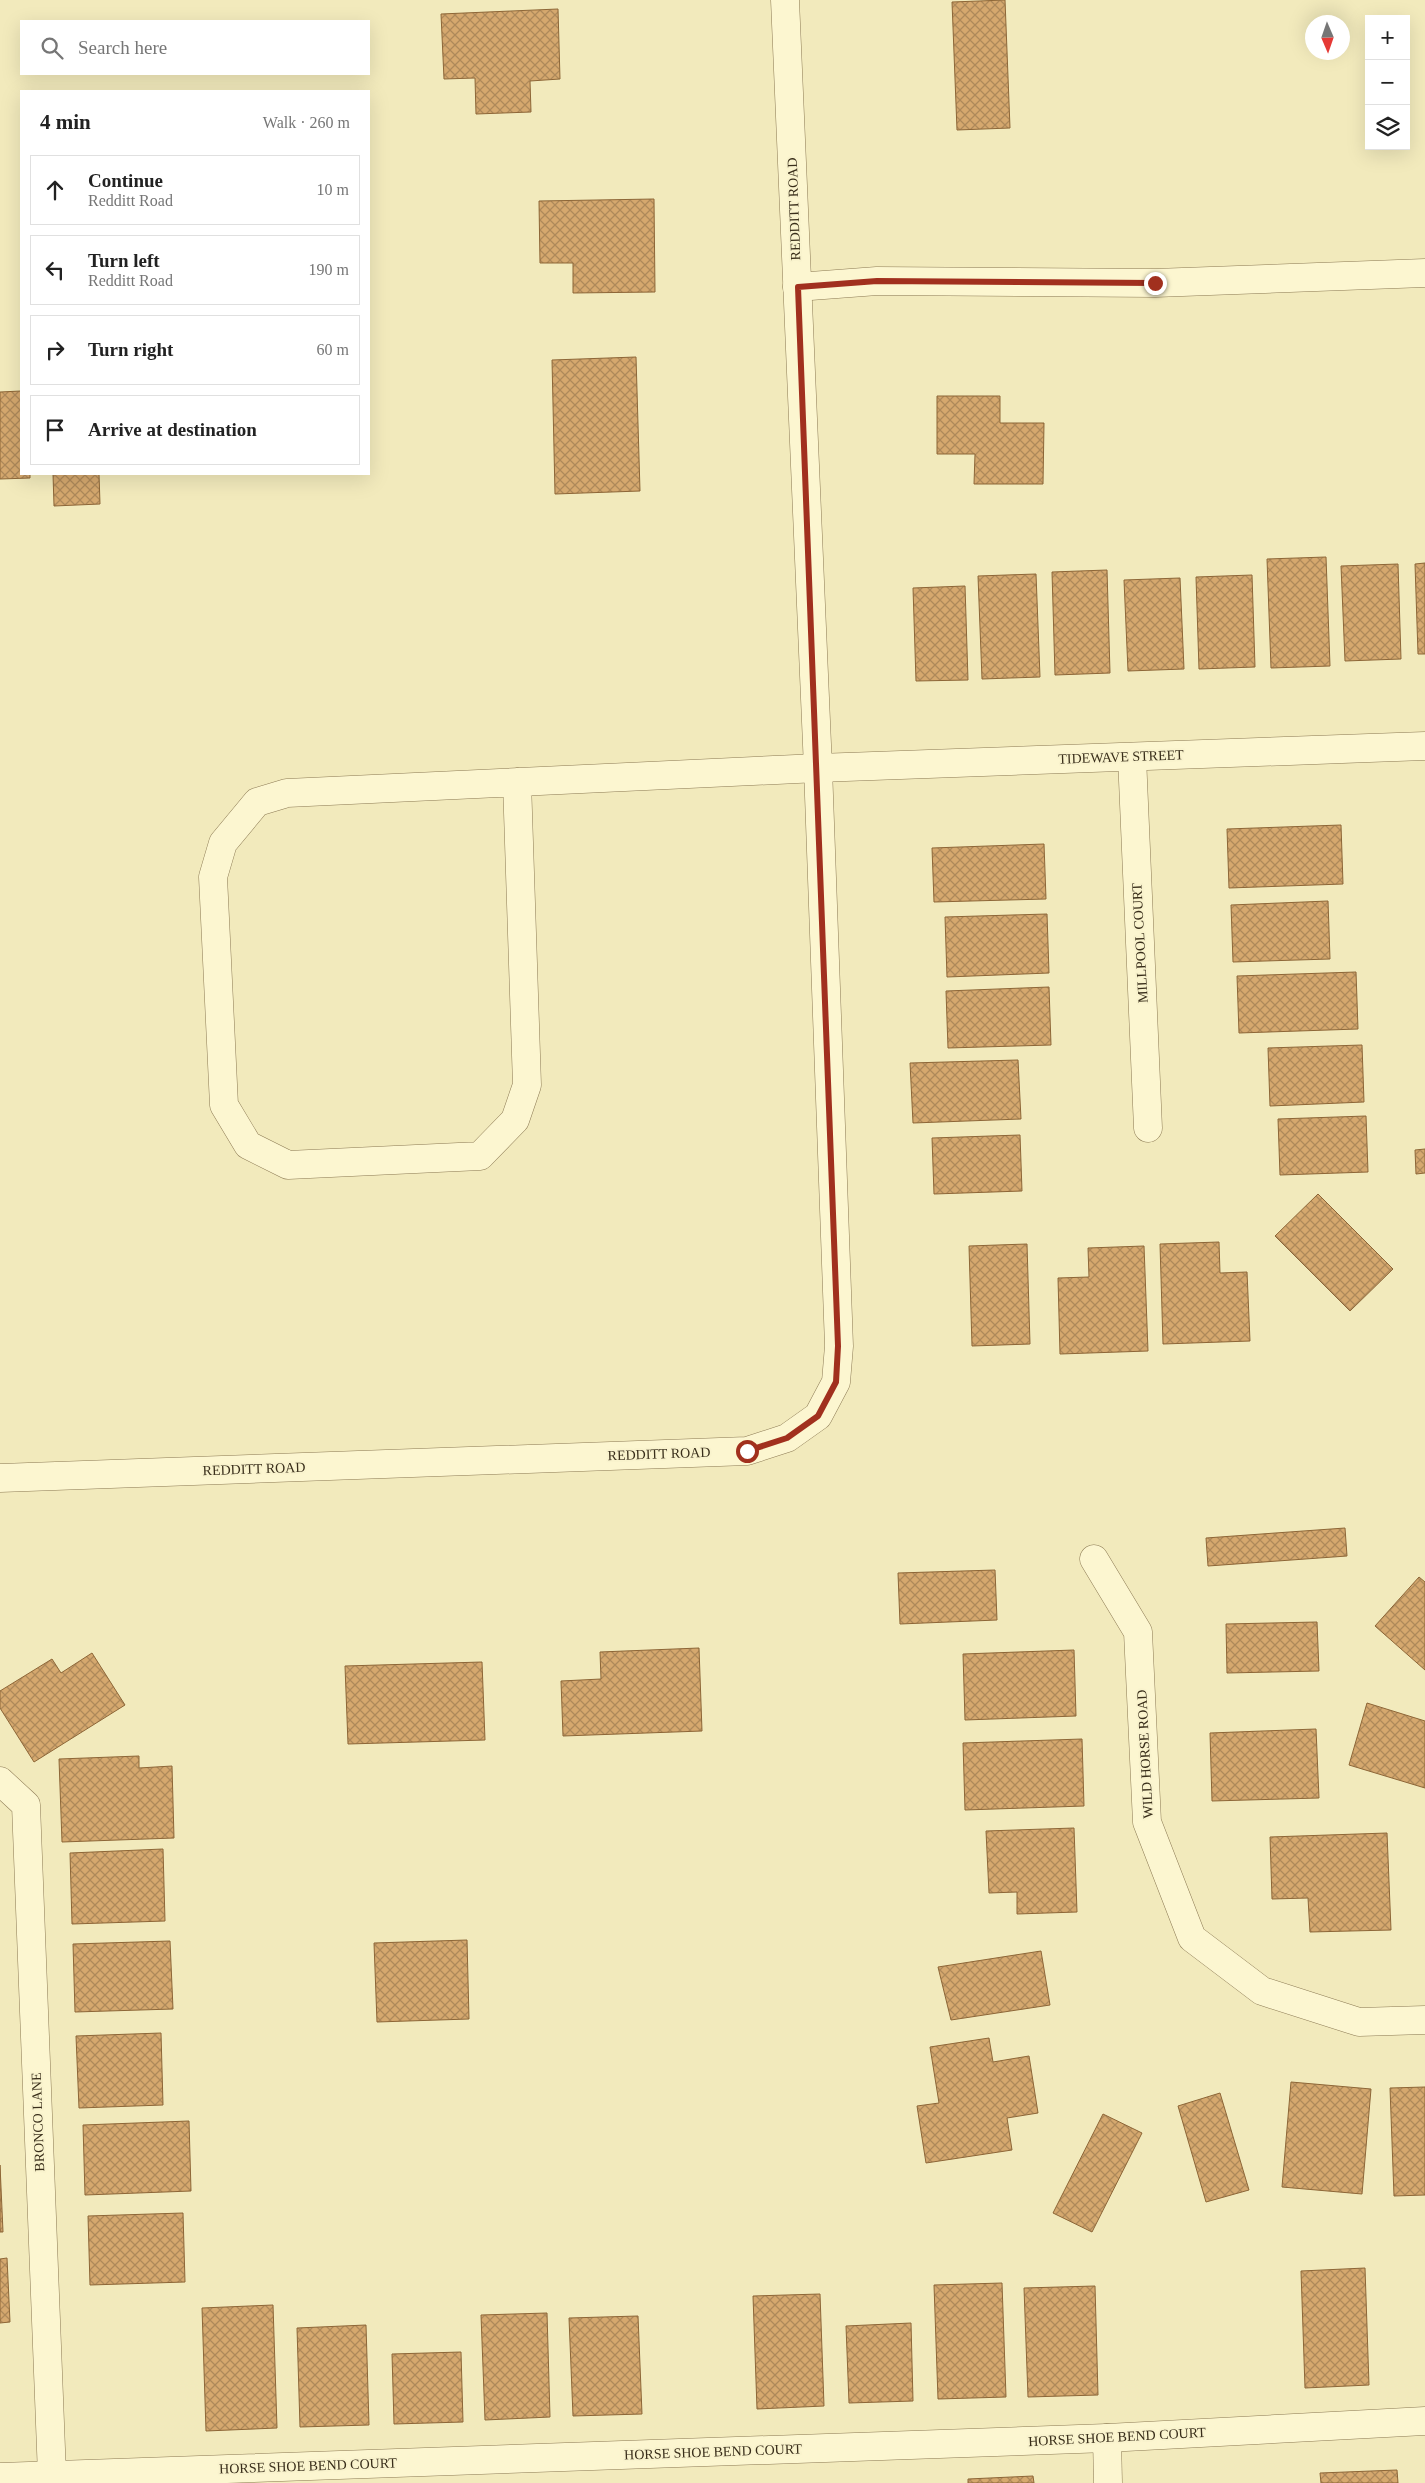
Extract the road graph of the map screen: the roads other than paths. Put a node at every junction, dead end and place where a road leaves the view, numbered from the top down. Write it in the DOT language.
graph roads {
  1 [pos="785,0"];
  2 [pos="1425,273"];
  3 [pos="798,287"];
  4 [pos="1425,746"];
  5 [pos="1132,757"];
  6 [pos="818,768"];
  7 [pos="517,782"];
  8 [pos="1148,1128"];
  9 [pos="0,1478"];
  10 [pos="1094,1559"];
  11 [pos="0,1780"];
  12 [pos="1425,2020"];
  13 [pos="1425,2421"];
  14 [pos="1107,2438"];
  15 [pos="52,2475"];
  16 [pos="0,2477"];
  17 [pos="1108,2483"];
  1 -- 3 [label="street, REDDITT ROAD"];
  2 -- 3 [label="street"];
  3 -- 6 [label="street, REDDITT ROAD"];
  4 -- 5 [label="street, TIDEWAVE STREET"];
  5 -- 6 [label="street, TIDEWAVE STREET"];
  5 -- 8 [label="street, MILLPOOL COURT"];
  6 -- 7 [label="street, TIDEWAVE STREET"];
  6 -- 9 [label="street, REDDITT ROAD"];
  7 -- 7 [label="street, TIDEWAVE STREET"];
  10 -- 12 [label="street, WILD HORSE ROAD"];
  11 -- 15 [label="street, BRONCO LANE"];
  13 -- 14 [label="street, HORSE SHOE BEND COURT"];
  14 -- 15 [label="street, HORSE SHOE BEND COURT"];
  14 -- 17 [label="street"];
  15 -- 16 [label="street, HORSE SHOE BEND COURT"];
}
